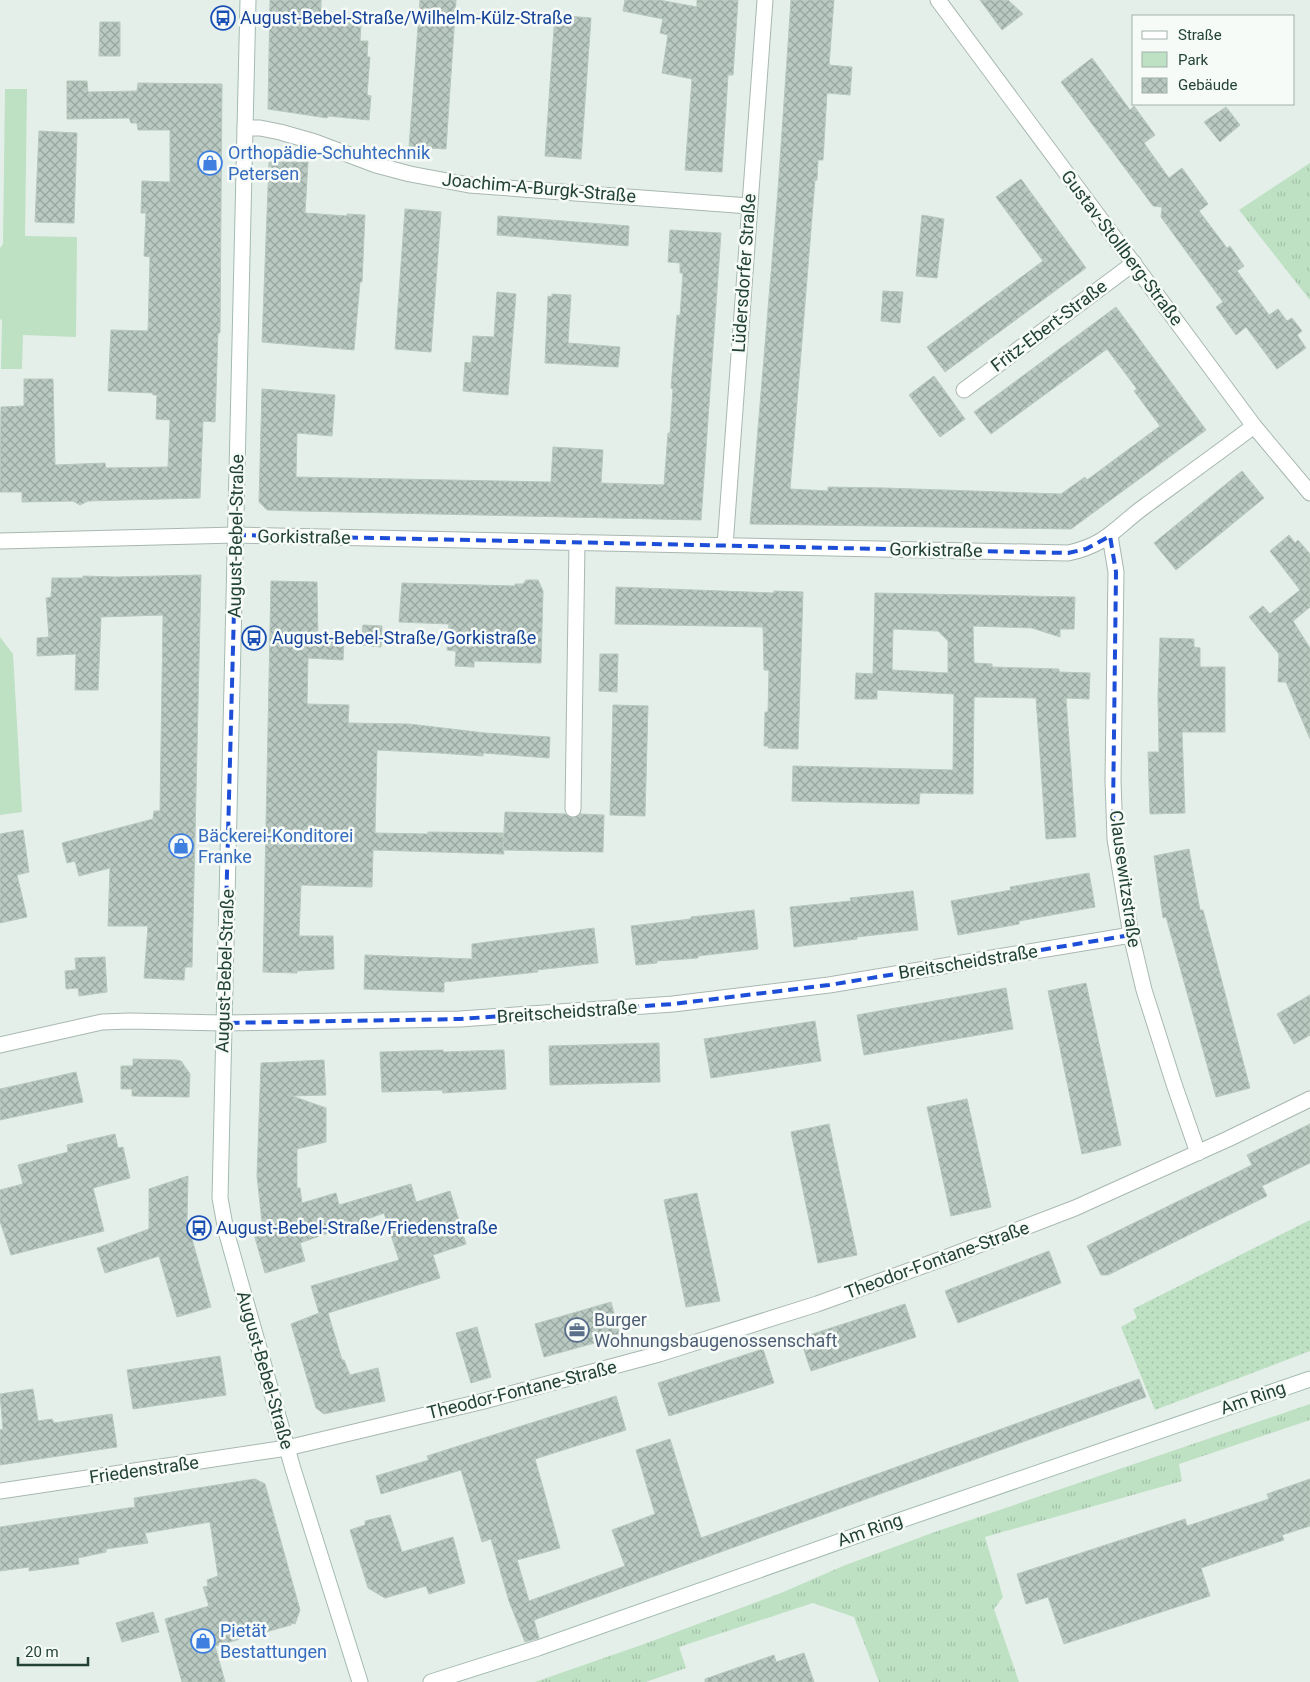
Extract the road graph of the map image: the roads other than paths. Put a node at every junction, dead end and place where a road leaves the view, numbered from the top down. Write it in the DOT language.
graph roads {
  1 [pos="248,0"];
  2 [pos="765,0"];
  3 [pos="938,0"];
  4 [pos="245,128"];
  5 [pos="749,206"];
  6 [pos="1134,263"];
  7 [pos="964,390"];
  8 [pos="1254,426"];
  9 [pos="1310,493"];
  10 [pos="236,535"];
  11 [pos="1110,536"];
  12 [pos="0,541"];
  13 [pos="577,542"];
  14 [pos="725,546"];
  15 [pos="573,809"];
  16 [pos="1131,935"];
  17 [pos="223,1022"];
  18 [pos="0,1045"];
  19 [pos="1310,1099"];
  20 [pos="1198,1153"];
  21 [pos="1310,1379"];
  22 [pos="287,1448"];
  23 [pos="0,1491"];
  24 [pos="360,1682"];
  25 [pos="431,1682"];
  1 -- 4 [label="street, August-Bebel-Straße"];
  2 -- 5 [label="street, Lüdersdorfer Straße"];
  3 -- 6 [label="street, Gustav-Stollberg-Straße"];
  4 -- 5 [label="street, Joachim-A-Burgk-Straße"];
  4 -- 10 [label="street, August-Bebel-Straße"];
  5 -- 14 [label="street, Lüdersdorfer Straße"];
  6 -- 7 [label="street, Fritz-Ebert-Straße"];
  6 -- 8 [label="street, Gustav-Stollberg-Straße"];
  8 -- 9 [label="street, Gustav-Stollberg-Straße"];
  8 -- 11 [label="street, Gorkistraße"];
  10 -- 12 [label="street, Gorkistraße"];
  10 -- 13 [label="street, Gorkistraße"];
  10 -- 17 [label="street, August-Bebel-Straße"];
  11 -- 14 [label="street, Gorkistraße"];
  11 -- 16 [label="street, Clausewitzstraße"];
  13 -- 14 [label="street, Gorkistraße"];
  13 -- 15 [label="street"];
  16 -- 17 [label="street, Breitscheidstraße"];
  16 -- 20 [label="street, Clausewitzstraße"];
  17 -- 18 [label="street, Breitscheidstraße"];
  17 -- 22 [label="street, August-Bebel-Straße"];
  19 -- 20 [label="street, Theodor-Fontane-Straße"];
  20 -- 22 [label="street, Theodor-Fontane-Straße"];
  21 -- 25 [label="street, Am Ring"];
  22 -- 23 [label="street, Friedenstraße"];
  22 -- 24 [label="street, August-Bebel-Straße"];
}
